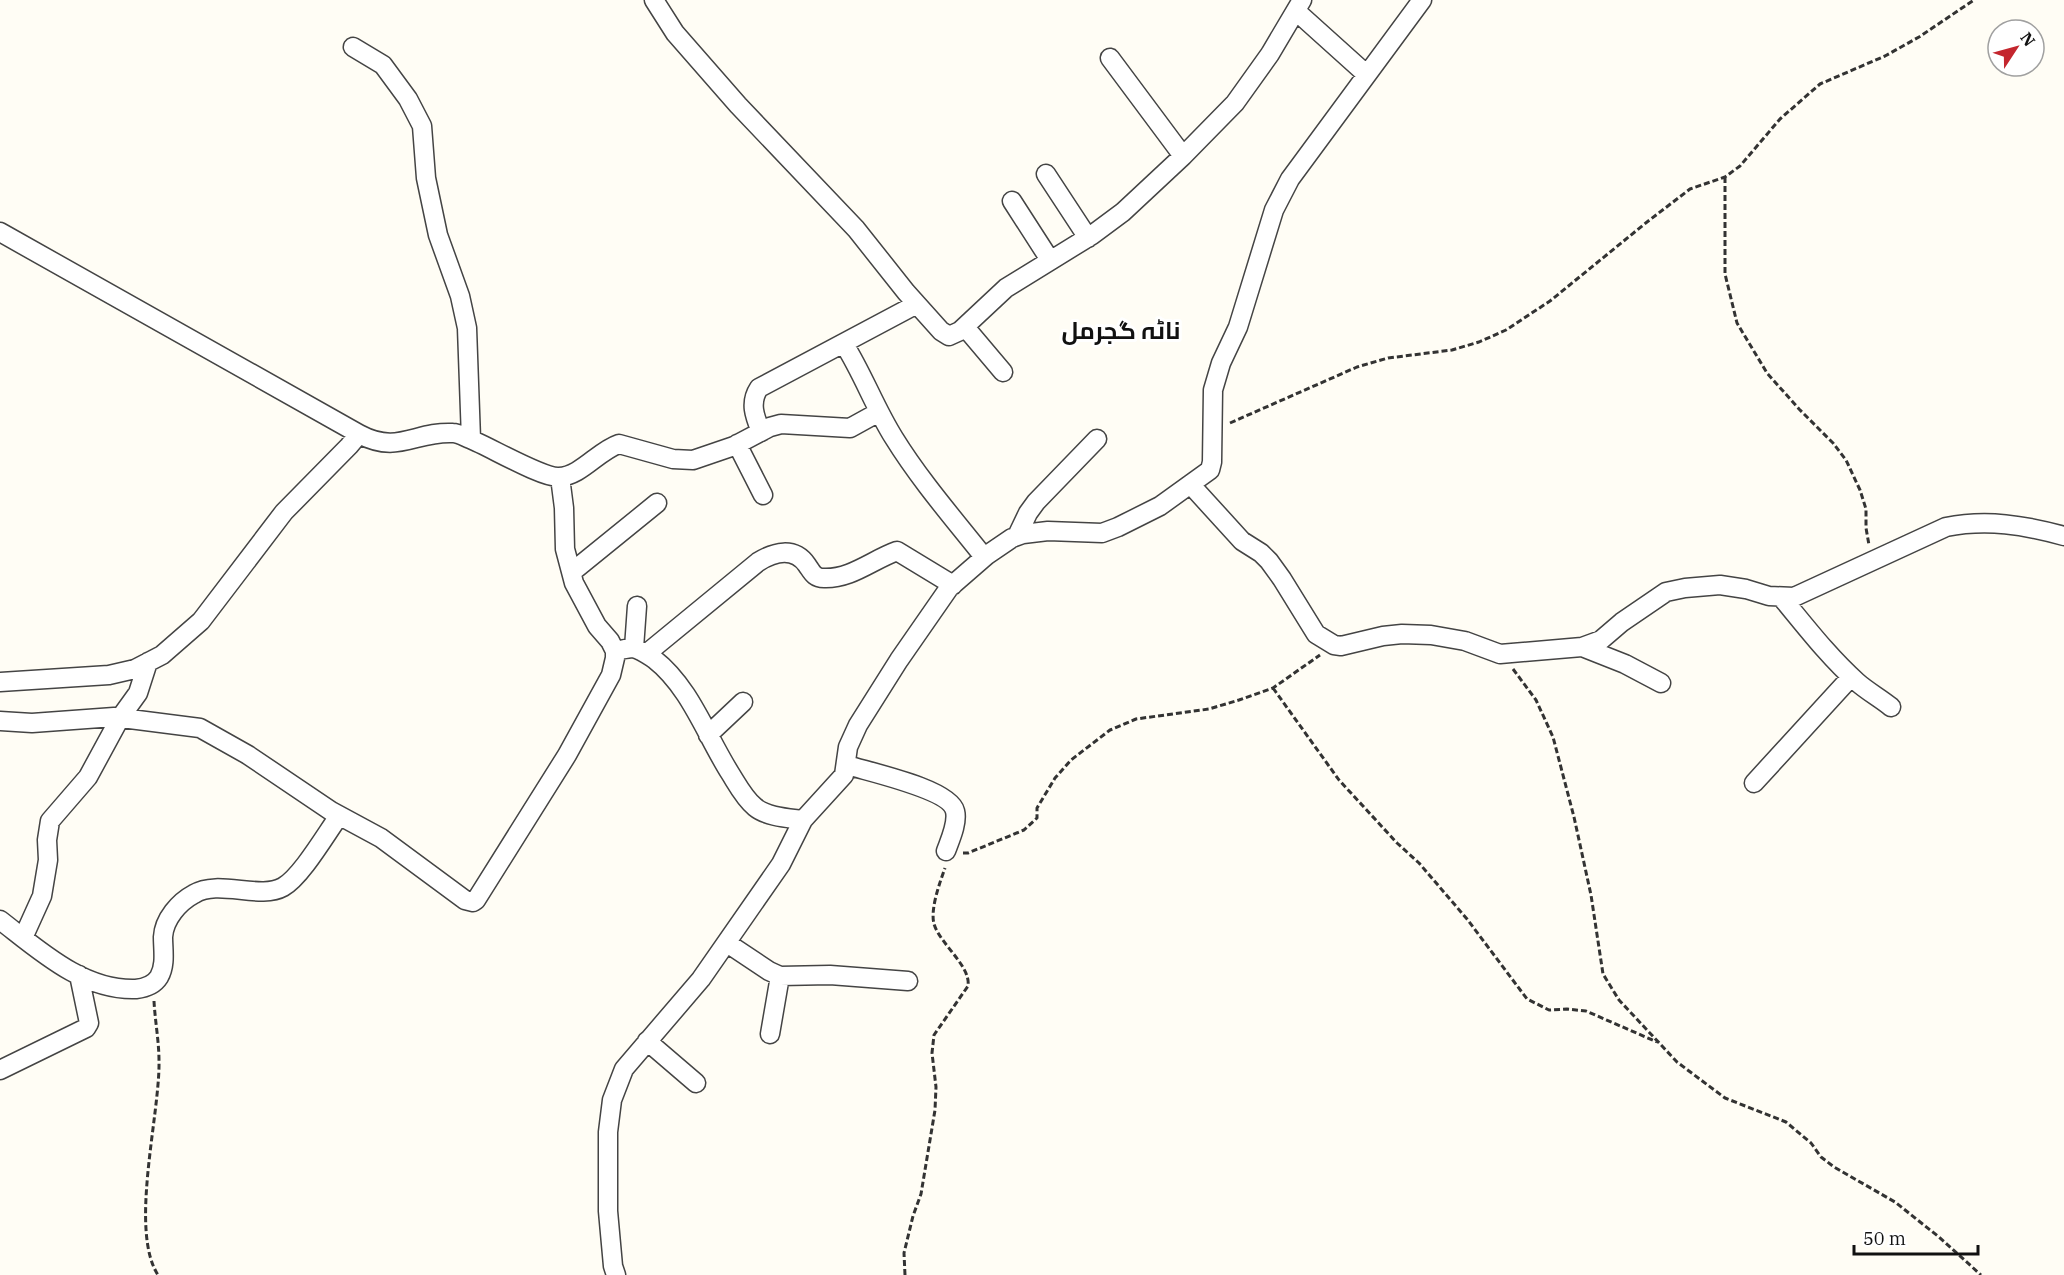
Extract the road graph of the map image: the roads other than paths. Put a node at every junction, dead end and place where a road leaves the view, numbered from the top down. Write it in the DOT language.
graph roads {
  1 [pos="654,0"];
  2 [pos="1422,0"];
  3 [pos="1299,6"];
  4 [pos="353,47"];
  5 [pos="1110,58"];
  6 [pos="1366,74"];
  7 [pos="1184,156"];
  8 [pos="1046,174"];
  9 [pos="1012,201"];
  10 [pos="0,232"];
  11 [pos="1088,238"];
  12 [pos="1050,260"];
  13 [pos="917,304"];
  14 [pos="957,332"];
  15 [pos="844,344"];
  16 [pos="1004,372"];
  17 [pos="879,412"];
  18 [pos="761,432"];
  19 [pos="358,434"];
  20 [pos="471,439"];
  21 [pos="1096,439"];
  22 [pos="737,444"];
  23 [pos="560,477"];
  24 [pos="1191,485"];
  25 [pos="763,495"];
  26 [pos="657,502"];
  27 [pos="1017,536"];
  28 [pos="2064,536"];
  29 [pos="984,557"];
  30 [pos="572,572"];
  31 [pos="953,585"];
  32 [pos="1782,598"];
  33 [pos="637,606"];
  34 [pos="1582,648"];
  35 [pos="615,651"];
  36 [pos="640,651"];
  37 [pos="148,662"];
  38 [pos="1851,677"];
  39 [pos="0,681"];
  40 [pos="1661,683"];
  41 [pos="743,702"];
  42 [pos="1891,707"];
  43 [pos="120,718"];
  44 [pos="0,721"];
  45 [pos="708,735"];
  46 [pos="847,765"];
  47 [pos="1754,783"];
  48 [pos="339,816"];
  49 [pos="803,820"];
  50 [pos="946,851"];
  51 [pos="0,920"];
  52 [pos="23,938"];
  53 [pos="727,943"];
  54 [pos="78,975"];
  55 [pos="780,976"];
  56 [pos="908,981"];
  57 [pos="770,1034"];
  58 [pos="647,1041"];
  59 [pos="0,1070"];
  60 [pos="696,1083"];
  61 [pos="615,1275"];
  1 -- 13 [label="street"];
  2 -- 6 [label="street"];
  3 -- 6 [label="street"];
  3 -- 7 [label="street"];
  4 -- 20 [label="street"];
  5 -- 7 [label="street"];
  6 -- 24 [label="street"];
  7 -- 11 [label="street"];
  8 -- 11 [label="street"];
  9 -- 12 [label="street"];
  10 -- 19 [label="street"];
  11 -- 12 [label="street"];
  12 -- 14 [label="street"];
  13 -- 14 [label="street"];
  13 -- 15 [label="street"];
  14 -- 16 [label="street"];
  15 -- 17 [label="street"];
  15 -- 18 [label="street"];
  17 -- 18 [label="street"];
  17 -- 29 [label="street"];
  18 -- 22 [label="street"];
  19 -- 20 [label="street"];
  19 -- 37 [label="street"];
  20 -- 23 [label="street"];
  21 -- 27 [label="street"];
  22 -- 23 [label="street"];
  22 -- 25 [label="street"];
  23 -- 30 [label="street"];
  24 -- 27 [label="street"];
  24 -- 34 [label="street"];
  26 -- 30 [label="street"];
  27 -- 29 [label="street"];
  28 -- 32 [label="street"];
  29 -- 31 [label="street"];
  30 -- 35 [label="street"];
  31 -- 36 [label="street"];
  31 -- 46 [label="street"];
  32 -- 34 [label="street"];
  32 -- 38 [label="street"];
  33 -- 36 [label="street"];
  34 -- 40 [label="street"];
  35 -- 36 [label="street"];
  35 -- 48 [label="street"];
  36 -- 45 [label="street"];
  37 -- 39 [label="street"];
  37 -- 43 [label="street"];
  38 -- 42 [label="street"];
  38 -- 47 [label="street"];
  41 -- 45 [label="street"];
  43 -- 44 [label="street"];
  43 -- 48 [label="street"];
  43 -- 52 [label="street"];
  45 -- 49 [label="street"];
  46 -- 49 [label="street"];
  46 -- 50 [label="street"];
  48 -- 54 [label="street"];
  49 -- 53 [label="street"];
  51 -- 52 [label="street"];
  52 -- 54 [label="street"];
  53 -- 55 [label="street"];
  53 -- 58 [label="street"];
  54 -- 59 [label="street"];
  55 -- 56 [label="street"];
  55 -- 57 [label="street"];
  58 -- 60 [label="street"];
  58 -- 61 [label="street"];
}
